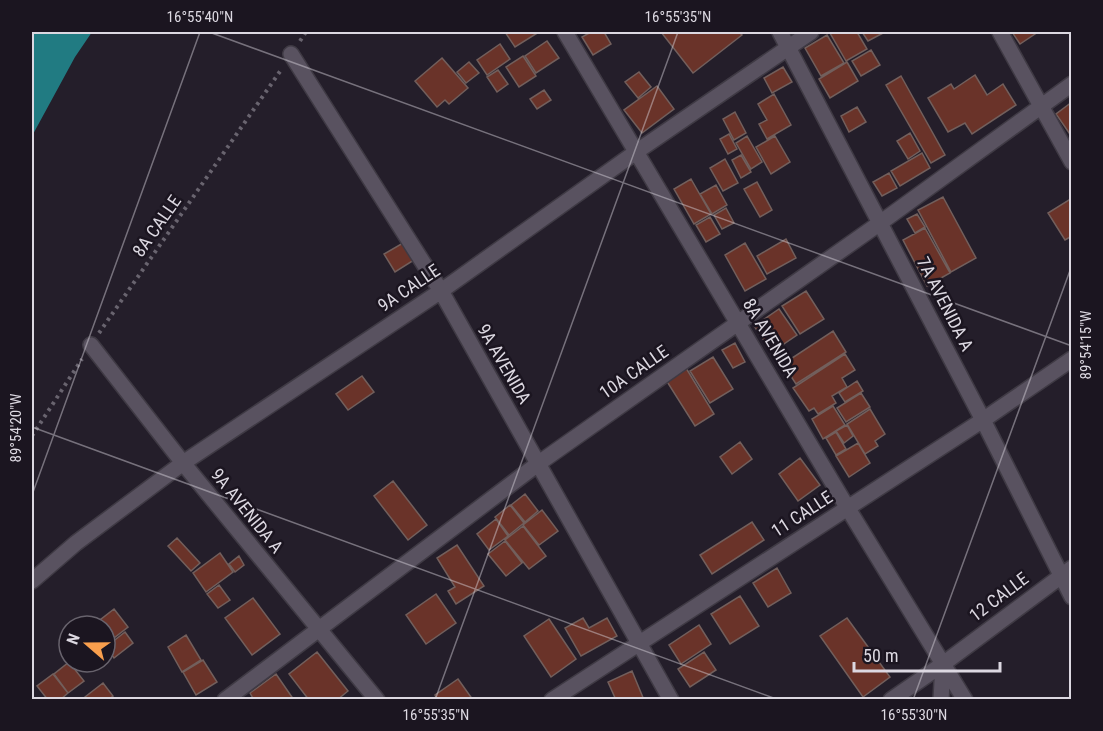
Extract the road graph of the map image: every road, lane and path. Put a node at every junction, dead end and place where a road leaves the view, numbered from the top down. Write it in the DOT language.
graph roads {
  1 [pos="306,32"];
  2 [pos="565,32"];
  3 [pos="780,32"];
  4 [pos="812,32"];
  5 [pos="1000,32"];
  6 [pos="788,47"];
  7 [pos="291,54"];
  8 [pos="1071,84"];
  9 [pos="1041,106"];
  10 [pos="636,152"];
  11 [pos="1071,162"];
  12 [pos="880,223"];
  13 [pos="441,291"];
  14 [pos="738,322"];
  15 [pos="91,345"];
  16 [pos="1071,359"];
  17 [pos="983,420"];
  18 [pos="32,436"];
  19 [pos="183,463"];
  20 [pos="539,463"];
  21 [pos="847,507"];
  22 [pos="1066,571"];
  23 [pos="32,581"];
  24 [pos="1071,597"];
  25 [pos="319,631"];
  26 [pos="639,643"];
  27 [pos="943,664"];
  28 [pos="225,699"];
  29 [pos="377,699"];
  30 [pos="552,699"];
  31 [pos="671,699"];
  32 [pos="891,699"];
  33 [pos="942,699"];
  34 [pos="965,699"];
  1 -- 7 [label="path, 8A CALLE"];
  2 -- 10 [label="street, 8A AVENIDA"];
  3 -- 6 [label="street, 7A AVENIDA A"];
  4 -- 6 [label="street, 9A CALLE"];
  5 -- 9 [label="street"];
  6 -- 10 [label="street, 9A CALLE"];
  6 -- 12 [label="street, 7A AVENIDA A"];
  7 -- 13 [label="street, 9A AVENIDA"];
  7 -- 15 [label="path, 8A CALLE"];
  8 -- 9 [label="street, 10A CALLE"];
  9 -- 11 [label="street"];
  9 -- 12 [label="street, 10A CALLE"];
  10 -- 13 [label="street, 9A CALLE"];
  10 -- 14 [label="street, 8A AVENIDA"];
  12 -- 14 [label="street, 10A CALLE"];
  12 -- 17 [label="street, 7A AVENIDA A"];
  13 -- 19 [label="street, 9A CALLE"];
  13 -- 20 [label="street, 9A AVENIDA"];
  14 -- 20 [label="street, 10A CALLE"];
  14 -- 21 [label="street, 8A AVENIDA"];
  15 -- 18 [label="path, 8A CALLE"];
  15 -- 19 [label="street, 9A AVENIDA A"];
  16 -- 17 [label="street, 11 CALLE"];
  17 -- 21 [label="street, 11 CALLE"];
  17 -- 22 [label="street, 7A AVENIDA A"];
  19 -- 23 [label="street, 9A CALLE"];
  19 -- 25 [label="street, 9A AVENIDA A"];
  20 -- 25 [label="street, 10A CALLE"];
  20 -- 26 [label="street, 9A AVENIDA"];
  21 -- 26 [label="street, 11 CALLE"];
  21 -- 27 [label="street, 8A AVENIDA"];
  22 -- 24 [label="street, 7A AVENIDA A"];
  22 -- 27 [label="street, 12 CALLE"];
  25 -- 28 [label="street, 10A CALLE"];
  25 -- 29 [label="street, 9A AVENIDA A"];
  26 -- 30 [label="street, 11 CALLE"];
  26 -- 31 [label="street, 9A AVENIDA"];
  27 -- 32 [label="street, 12 CALLE"];
  27 -- 33 [label="street"];
  27 -- 34 [label="street, 8A AVENIDA"];
}
